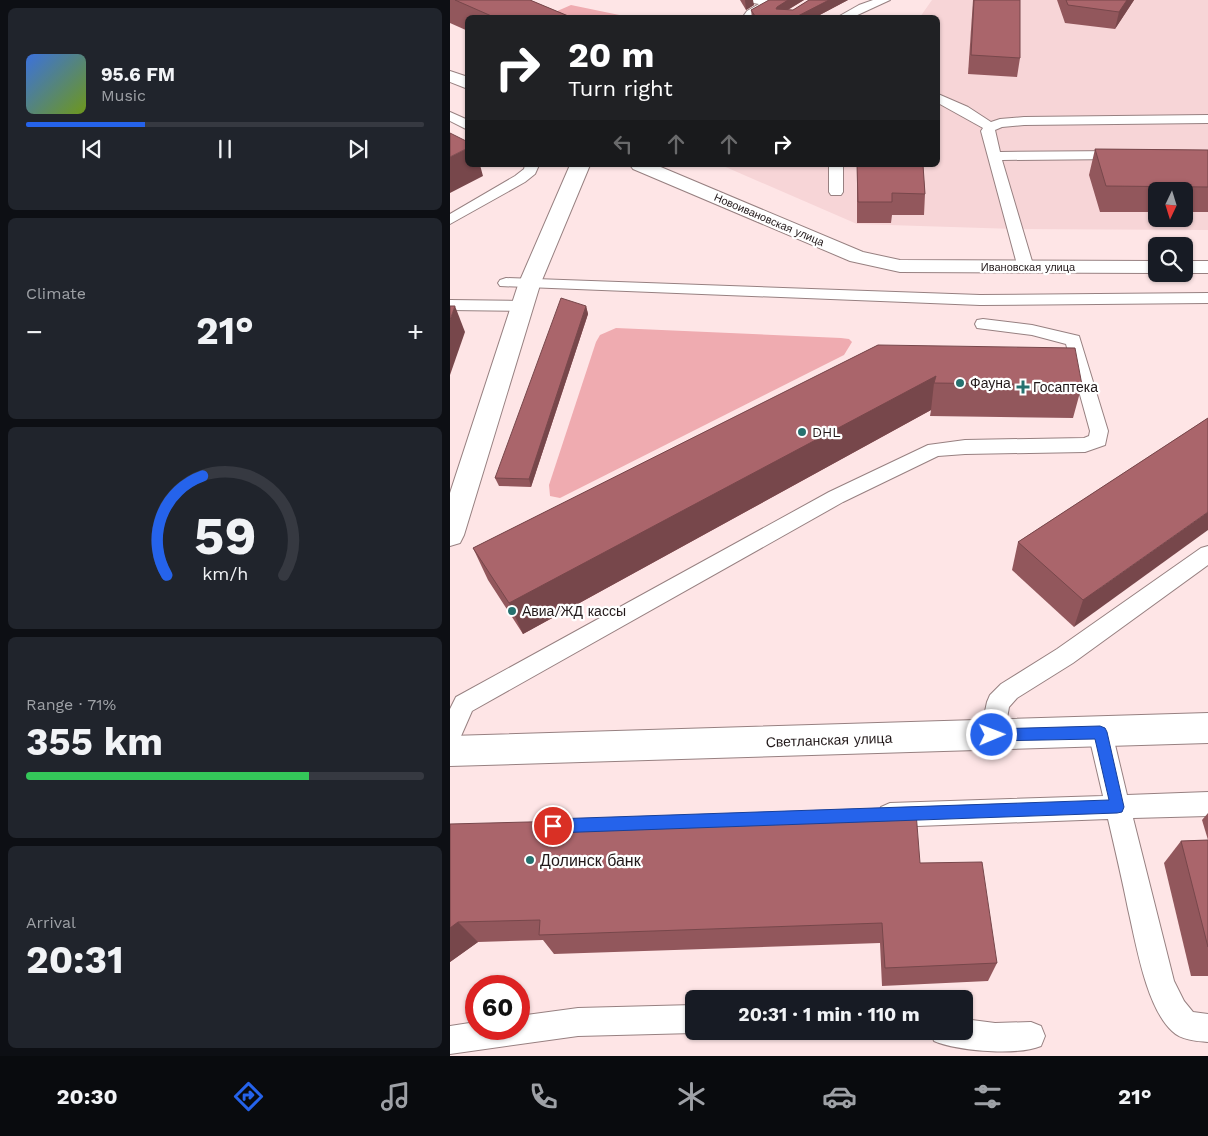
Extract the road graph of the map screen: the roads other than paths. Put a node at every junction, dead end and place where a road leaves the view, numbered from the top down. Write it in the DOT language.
graph roads {
  1 [pos="752,0"];
  2 [pos="884,0"];
  3 [pos="776,2"];
  4 [pos="749,15"];
  5 [pos="847,15"];
  6 [pos="450,76"];
  7 [pos="465,83"];
  8 [pos="940,99"];
  9 [pos="450,116"];
  10 [pos="1208,119"];
  11 [pos="465,124"];
  12 [pos="990,127"];
  13 [pos="1132,155"];
  14 [pos="994,156"];
  15 [pos="531,167"];
  16 [pos="579,167"];
  17 [pos="645,167"];
  18 [pos="836,167"];
  19 [pos="836,192"];
  20 [pos="450,220"];
  21 [pos="900,266"];
  22 [pos="1148,267"];
  23 [pos="1193,267"];
  24 [pos="1208,267"];
  25 [pos="1026,268"];
  26 [pos="506,283"];
  27 [pos="526,296"];
  28 [pos="1208,298"];
  29 [pos="450,305"];
  30 [pos="983,324"];
  31 [pos="456,496"];
  32 [pos="450,535"];
  33 [pos="1208,554"];
  34 [pos="1208,728"];
  35 [pos="1100,732"];
  36 [pos="450,735"];
  37 [pos="992,735"];
  38 [pos="450,751"];
  39 [pos="1208,804"];
  40 [pos="1117,807"];
  41 [pos="868,815"];
  42 [pos="685,1019"];
  43 [pos="1208,1028"];
  44 [pos="973,1034"];
  45 [pos="1031,1036"];
  46 [pos="450,1040"];
  1 -- 3 [label="lane"];
  2 -- 5 [label="lane"];
  3 -- 4 [label="lane"];
  6 -- 7 [label="main road"];
  8 -- 12 [label="lane"];
  9 -- 11 [label="lane"];
  10 -- 12 [label="lane"];
  12 -- 14 [label="lane"];
  13 -- 14 [label="lane"];
  14 -- 25 [label="lane"];
  15 -- 20 [label="lane"];
  16 -- 27 [label="main road"];
  17 -- 21 [label="main road, Новоивановская улица"];
  18 -- 19 [label="lane"];
  21 -- 25 [label="main road, Ивановская улица"];
  22 -- 25 [label="main road, Ивановская улица"];
  23 -- 24 [label="main road"];
  26 -- 27 [label="lane"];
  27 -- 28 [label="lane"];
  27 -- 29 [label="lane"];
  27 -- 31 [label="main road"];
  30 -- 36 [label="lane"];
  31 -- 32 [label="main road"];
  33 -- 37 [label="lane"];
  34 -- 35 [label="main road, Светланская улица"];
  35 -- 37 [label="main road, Светланская улица"];
  35 -- 40 [label="lane"];
  37 -- 38 [label="main road, Светланская улица"];
  39 -- 40 [label="lane"];
  40 -- 41 [label="lane"];
  40 -- 43 [label="lane"];
  42 -- 46 [label="lane"];
  44 -- 45 [label="lane"];
}
